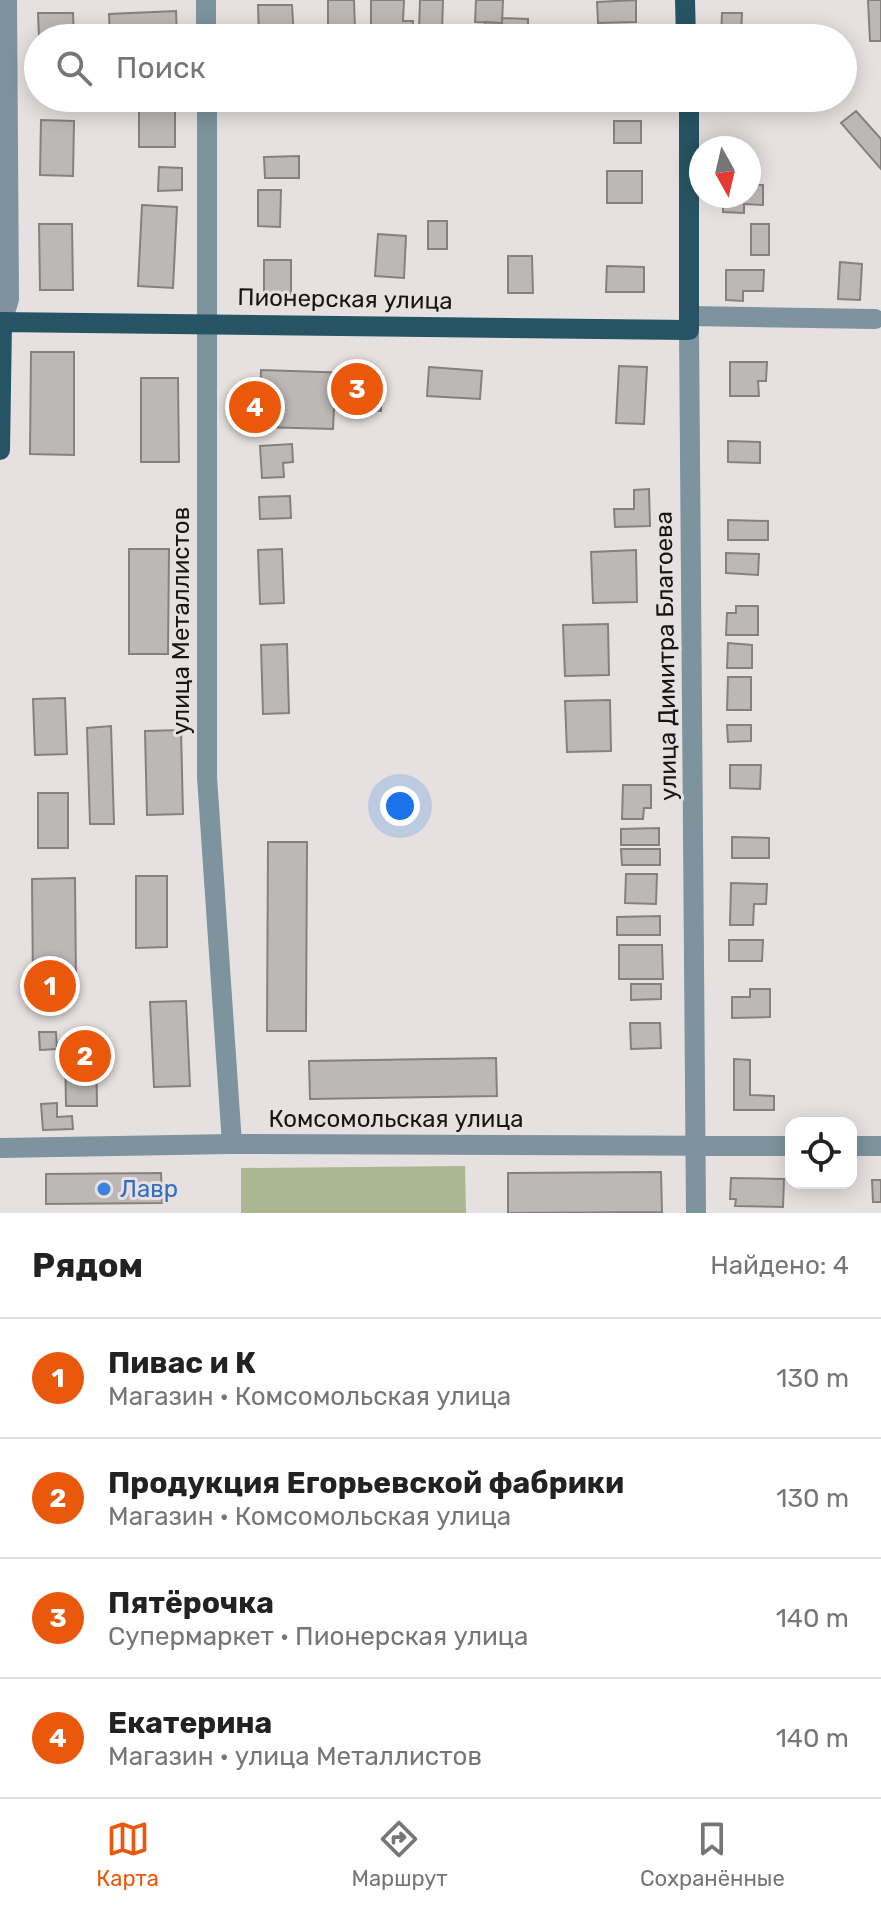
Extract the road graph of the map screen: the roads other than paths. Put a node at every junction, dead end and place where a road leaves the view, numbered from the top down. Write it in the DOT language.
graph roads {
  1 [pos="7,0"];
  2 [pos="206,0"];
  3 [pos="685,0"];
  4 [pos="206,24"];
  5 [pos="686,24"];
  6 [pos="207,112"];
  7 [pos="689,112"];
  8 [pos="875,319"];
  9 [pos="1,322"];
  10 [pos="208,323"];
  11 [pos="689,323"];
  12 [pos="0,450"];
  13 [pos="232,1144"];
  14 [pos="696,1145"];
  15 [pos="785,1146"];
  16 [pos="857,1146"];
  17 [pos="881,1146"];
  18 [pos="0,1148"];
  19 [pos="696,1213"];
  1 -- 9 [label="street"];
  2 -- 4 [label="street"];
  3 -- 5 [label="main road"];
  6 -- 10 [label="street, улица Металлистов"];
  7 -- 11 [label="main road, улица Димитра Благоева"];
  8 -- 11 [label="street"];
  9 -- 10 [label="main road, Пионерская улица"];
  9 -- 12 [label="main road"];
  10 -- 11 [label="main road, Пионерская улица"];
  10 -- 13 [label="street, улица Металлистов"];
  11 -- 14 [label="street, улица Димитра Благоева"];
  13 -- 14 [label="street, Комсомольская улица"];
  13 -- 18 [label="street, Комсомольская улица"];
  14 -- 15 [label="street, Комсомольская улица"];
  14 -- 19 [label="street, улица Димитра Благоева"];
  16 -- 17 [label="street"];
}
